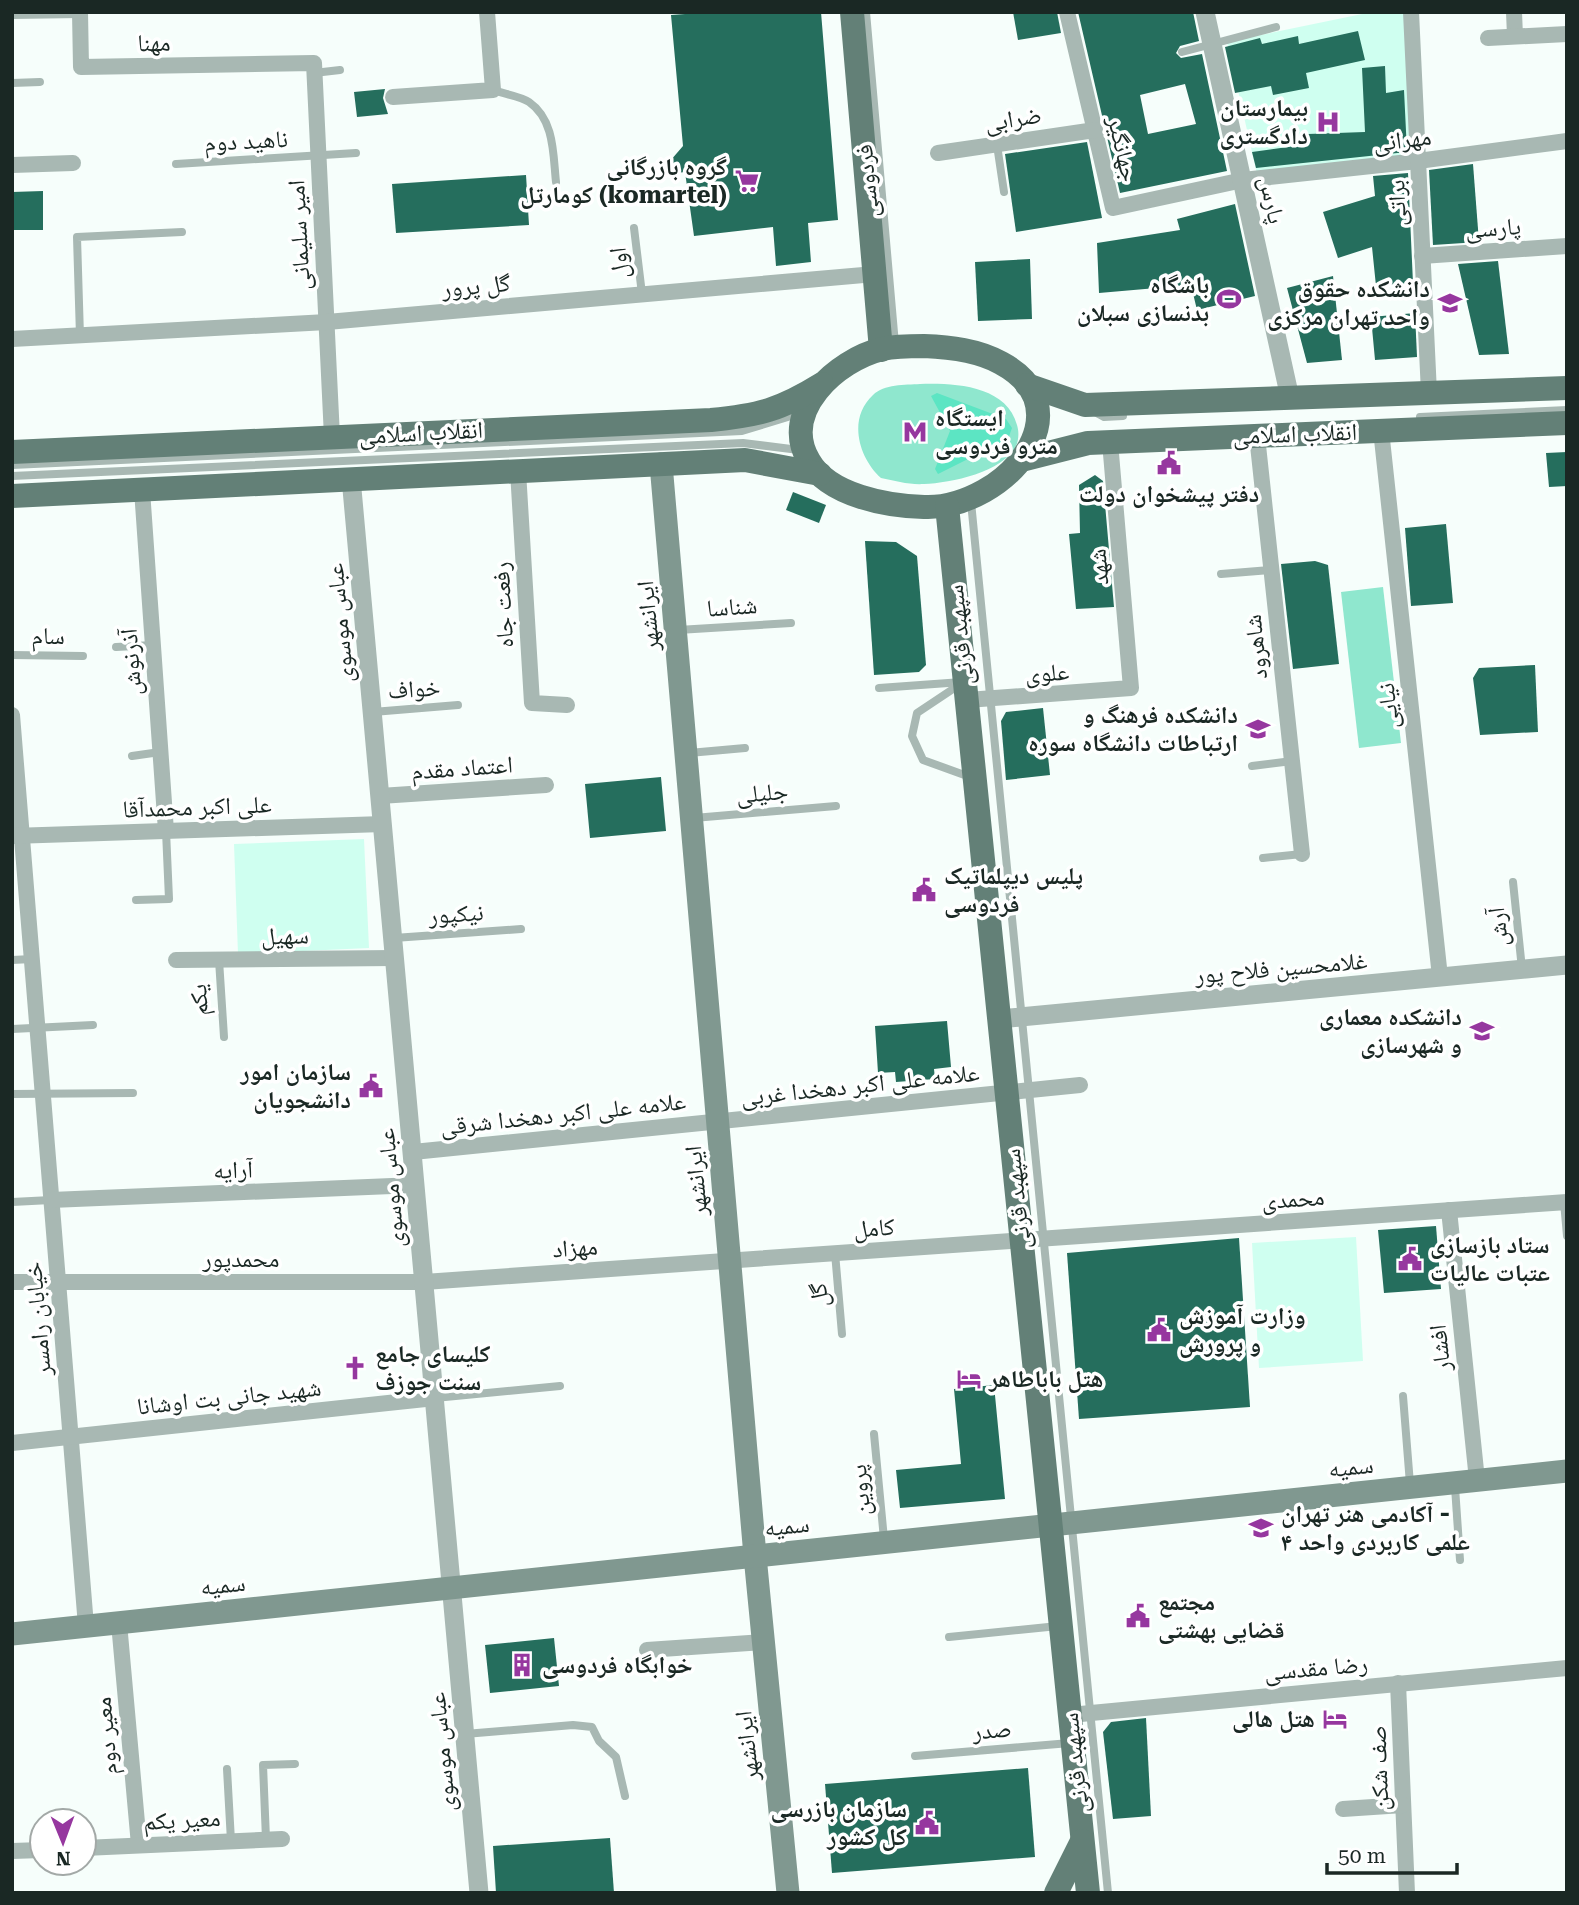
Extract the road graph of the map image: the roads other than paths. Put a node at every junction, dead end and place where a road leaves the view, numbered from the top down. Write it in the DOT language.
graph roads {
  1 [pos="487,12"];
  2 [pos="852,12"];
  3 [pos="866,12"];
  4 [pos="1067,12"];
  5 [pos="1205,12"];
  6 [pos="1411,12"];
  7 [pos="1514,12"];
  8 [pos="80,13"];
  9 [pos="12,15"];
  10 [pos="1276,27"];
  11 [pos="1567,34"];
  12 [pos="1515,36"];
  13 [pos="1488,38"];
  14 [pos="1212,44"];
  15 [pos="1182,52"];
  16 [pos="340,70"];
  17 [pos="314,73"];
  18 [pos="40,82"];
  19 [pos="12,83"];
  20 [pos="493,90"];
  21 [pos="393,97"];
  22 [pos="1095,130"];
  23 [pos="1567,141"];
  24 [pos="997,145"];
  25 [pos="356,153"];
  26 [pos="938,153"];
  27 [pos="318,157"];
  28 [pos="1418,161"];
  29 [pos="73,163"];
  30 [pos="176,164"];
  31 [pos="12,165"];
  32 [pos="1243,180"];
  33 [pos="556,182"];
  34 [pos="1004,192"];
  35 [pos="634,228"];
  36 [pos="182,232"];
  37 [pos="1567,246"];
  38 [pos="1422,256"];
  39 [pos="874,274"];
  40 [pos="642,294"];
  41 [pos="327,322"];
  42 [pos="80,336"];
  43 [pos="12,339"];
  44 [pos="888,348"];
  45 [pos="822,384"];
  46 [pos="1027,385"];
  47 [pos="1567,388"];
  48 [pos="1429,393"];
  49 [pos="1290,398"];
  50 [pos="1567,398"];
  51 [pos="1499,401"];
  52 [pos="1085,405"];
  53 [pos="1567,410"];
  54 [pos="804,412"];
  55 [pos="1131,416"];
  56 [pos="1404,418"];
  57 [pos="1567,423"];
  58 [pos="1381,430"];
  59 [pos="1256,436"];
  60 [pos="332,437"];
  61 [pos="1101,438"];
  62 [pos="804,451"];
  63 [pos="12,452"];
  64 [pos="1025,459"];
  65 [pos="661,464"];
  66 [pos="12,465"];
  67 [pos="518,471"];
  68 [pos="820,474"];
  69 [pos="12,476"];
  70 [pos="351,478"];
  71 [pos="142,489"];
  72 [pos="12,496"];
  73 [pos="959,502"];
  74 [pos="1270,570"];
  75 [pos="1222,574"];
  76 [pos="791,622"];
  77 [pos="675,630"];
  78 [pos="153,645"];
  79 [pos="116,647"];
  80 [pos="12,656"];
  81 [pos="83,656"];
  82 [pos="879,688"];
  83 [pos="1130,688"];
  84 [pos="974,694"];
  85 [pos="458,705"];
  86 [pos="567,705"];
  87 [pos="373,712"];
  88 [pos="12,715"];
  89 [pos="745,748"];
  90 [pos="160,752"];
  91 [pos="686,753"];
  92 [pos="132,756"];
  93 [pos="1292,761"];
  94 [pos="1252,766"];
  95 [pos="975,778"];
  96 [pos="547,785"];
  97 [pos="380,796"];
  98 [pos="836,806"];
  99 [pos="691,819"];
  100 [pos="383,824"];
  101 [pos="166,831"];
  102 [pos="17,836"];
  103 [pos="1302,854"];
  104 [pos="1263,858"];
  105 [pos="1513,882"];
  106 [pos="136,900"];
  107 [pos="521,929"];
  108 [pos="394,948"];
  109 [pos="32,959"];
  110 [pos="12,960"];
  111 [pos="176,960"];
  112 [pos="219,960"];
  113 [pos="1567,965"];
  114 [pos="1522,969"];
  115 [pos="1440,977"];
  116 [pos="1010,1018"];
  117 [pos="93,1026"];
  118 [pos="37,1029"];
  119 [pos="12,1030"];
  120 [pos="224,1037"];
  121 [pos="1080,1085"];
  122 [pos="1018,1092"];
  123 [pos="134,1093"];
  124 [pos="12,1094"];
  125 [pos="43,1094"];
  126 [pos="718,1121"];
  127 [pos="413,1152"];
  128 [pos="416,1185"];
  129 [pos="51,1200"];
  130 [pos="12,1202"];
  131 [pos="1565,1202"];
  132 [pos="1449,1210"];
  133 [pos="1567,1236"];
  134 [pos="1032,1240"];
  135 [pos="835,1253"];
  136 [pos="730,1260"];
  137 [pos="12,1282"];
  138 [pos="58,1282"];
  139 [pos="425,1282"];
  140 [pos="842,1334"];
  141 [pos="561,1386"];
  142 [pos="1403,1396"];
  143 [pos="435,1398"];
  144 [pos="874,1434"];
  145 [pos="70,1437"];
  146 [pos="12,1443"];
  147 [pos="1567,1471"];
  148 [pos="1466,1481"];
  149 [pos="1411,1487"];
  150 [pos="1061,1524"];
  151 [pos="884,1542"];
  152 [pos="755,1556"];
  153 [pos="1460,1560"];
  154 [pos="452,1588"];
  155 [pos="120,1623"];
  156 [pos="86,1626"];
  157 [pos="1061,1626"];
  158 [pos="12,1634"];
  159 [pos="949,1637"];
  160 [pos="764,1642"];
  161 [pos="647,1650"];
  162 [pos="1567,1668"];
  163 [pos="1398,1684"];
  164 [pos="1080,1714"];
  165 [pos="465,1734"];
  166 [pos="1073,1742"];
  167 [pos="915,1756"];
  168 [pos="295,1764"];
  169 [pos="227,1769"];
  170 [pos="625,1796"];
  171 [pos="1403,1805"];
  172 [pos="1343,1809"];
  173 [pos="274,1839"];
  174 [pos="1082,1840"];
  175 [pos="231,1841"];
  176 [pos="139,1845"];
  177 [pos="98,1847"];
  178 [pos="479,1893"];
  179 [pos="788,1893"];
  180 [pos="1056,1893"];
  181 [pos="1088,1893"];
  182 [pos="1108,1893"];
  183 [pos="1407,1893"];
  1 -- 20 [label="street"];
  2 -- 39 [label="main road, فردوسی"];
  3 -- 44 [label="lane, فردوسی"];
  4 -- 22 [label="street, جهانگیر"];
  5 -- 14 [label="street, پارس"];
  6 -- 28 [label="street, براتی"];
  7 -- 12 [label="street"];
  8 -- 9 [label="lane"];
  8 -- 17 [label="street, مهنا"];
  10 -- 14 [label="lane"];
  11 -- 12 [label="street"];
  12 -- 13 [label="street"];
  14 -- 15 [label="lane"];
  14 -- 32 [label="street, پارس"];
  16 -- 17 [label="lane"];
  17 -- 27 [label="street, امیر سلیمانی"];
  18 -- 19 [label="lane"];
  20 -- 21 [label="street"];
  20 -- 33 [label="lane"];
  22 -- 24 [label="street, ضرابی"];
  22 -- 32 [label="street, جهانگیر"];
  23 -- 28 [label="street, مهرانی"];
  24 -- 26 [label="street, ضرابی"];
  24 -- 34 [label="lane"];
  25 -- 27 [label="lane, ناهید دوم"];
  27 -- 30 [label="lane, ناهید دوم"];
  27 -- 41 [label="street, امیر سلیمانی"];
  28 -- 32 [label="street, مهرانی"];
  28 -- 38 [label="street, براتی"];
  29 -- 31 [label="street"];
  32 -- 49 [label="street, پارس"];
  35 -- 40 [label="lane, اول"];
  36 -- 42 [label="lane"];
  37 -- 38 [label="street, پارسی"];
  38 -- 48 [label="street, براتی"];
  39 -- 40 [label="street, گل پرور"];
  39 -- 44 [label="main road, فردوسی"];
  40 -- 41 [label="street, گل پرور"];
  41 -- 42 [label="street, گل پرور"];
  41 -- 60 [label="street, امیر سلیمانی"];
  42 -- 43 [label="street, گل پرور"];
  44 -- 45 [label="main road"];
  44 -- 46 [label="main road"];
  45 -- 54 [label="main road"];
  45 -- 60 [label="main road, انقلاب اسلامی"];
  46 -- 52 [label="main road, انقلاب اسلامی"];
  46 -- 64 [label="main road"];
  47 -- 48 [label="main road, انقلاب اسلامی"];
  48 -- 49 [label="main road, انقلاب اسلامی"];
  49 -- 52 [label="main road, انقلاب اسلامی"];
  50 -- 51 [label="lane"];
  52 -- 55 [label="lane"];
  53 -- 56 [label="lane"];
  54 -- 62 [label="main road"];
  54 -- 66 [label="lane"];
  57 -- 58 [label="main road, انقلاب اسلامی"];
  58 -- 59 [label="main road, انقلاب اسلامی"];
  58 -- 115 [label="street, نیایی"];
  59 -- 61 [label="main road, انقلاب اسلامی"];
  59 -- 74 [label="street, شاهرود"];
  60 -- 63 [label="main road, انقلاب اسلامی"];
  61 -- 64 [label="main road, انقلاب اسلامی"];
  61 -- 83 [label="street, شهد"];
  62 -- 68 [label="main road"];
  62 -- 69 [label="lane"];
  64 -- 73 [label="main road"];
  65 -- 67 [label="main road, انقلاب اسلامی"];
  65 -- 68 [label="main road, انقلاب اسلامی"];
  65 -- 77 [label="main road, ایرانشهر"];
  67 -- 70 [label="main road, انقلاب اسلامی"];
  67 -- 86 [label="street, رفعت جاه"];
  68 -- 73 [label="main road"];
  70 -- 71 [label="main road, انقلاب اسلامی"];
  70 -- 87 [label="street, عباس موسوی"];
  71 -- 72 [label="main road, انقلاب اسلامی"];
  71 -- 78 [label="street, آذرنوش"];
  73 -- 84 [label="main road, سپهبد قرنی"];
  74 -- 75 [label="lane"];
  74 -- 93 [label="street, شاهرود"];
  76 -- 77 [label="lane, شناسا"];
  77 -- 91 [label="main road, ایرانشهر"];
  78 -- 79 [label="lane"];
  78 -- 90 [label="street, آذرنوش"];
  80 -- 81 [label="lane, سام"];
  82 -- 84 [label="lane"];
  83 -- 84 [label="street, علوی"];
  84 -- 95 [label="main road, سپهبد قرنی"];
  84 -- 95 [label="lane"];
  84 -- 116 [label="lane"];
  85 -- 87 [label="lane, خواف"];
  87 -- 97 [label="street, عباس موسوی"];
  88 -- 102 [label="street, خیابان رامسر"];
  89 -- 91 [label="lane"];
  90 -- 92 [label="lane"];
  90 -- 101 [label="street, آذرنوش"];
  91 -- 99 [label="main road, ایرانشهر"];
  93 -- 94 [label="lane"];
  93 -- 103 [label="street, شاهرود"];
  95 -- 116 [label="main road, سپهبد قرنی"];
  96 -- 97 [label="street, اعتماد مقدم"];
  97 -- 100 [label="street, عباس موسوی"];
  98 -- 99 [label="lane, جلیلی"];
  99 -- 126 [label="main road, ایرانشهر"];
  100 -- 101 [label="street, علی اکبر محمدآقا"];
  100 -- 108 [label="street, عباس موسوی"];
  101 -- 102 [label="street, علی اکبر محمدآقا"];
  101 -- 106 [label="lane"];
  102 -- 109 [label="street, خیابان رامسر"];
  103 -- 104 [label="lane"];
  105 -- 114 [label="lane, آرش"];
  107 -- 108 [label="lane, نیکپور"];
  108 -- 112 [label="street, سهیل"];
  108 -- 127 [label="street, عباس موسوی"];
  109 -- 110 [label="lane"];
  109 -- 118 [label="street, خیابان رامسر"];
  111 -- 112 [label="street, سهیل"];
  112 -- 120 [label="lane, یکم"];
  113 -- 114 [label="street, غلامحسین فلاح‌ پور"];
  114 -- 115 [label="street, غلامحسین فلاح‌ پور"];
  115 -- 116 [label="street, غلامحسین فلاح‌ پور"];
  116 -- 122 [label="main road, سپهبد قرنی"];
  117 -- 118 [label="lane"];
  118 -- 119 [label="lane"];
  118 -- 125 [label="street, خیابان رامسر"];
  121 -- 122 [label="street, علامه علی اکبر دهخدا غربی"];
  122 -- 126 [label="street, علامه علی اکبر دهخدا غربی"];
  122 -- 134 [label="main road, سپهبد قرنی"];
  123 -- 125 [label="lane"];
  124 -- 125 [label="lane"];
  125 -- 129 [label="street, خیابان رامسر"];
  126 -- 127 [label="street, علامه علی اکبر دهخدا شرقی"];
  126 -- 136 [label="main road, ایرانشهر"];
  127 -- 128 [label="street, عباس موسوی"];
  128 -- 129 [label="street, آرایه"];
  128 -- 139 [label="street, عباس موسوی"];
  129 -- 130 [label="lane"];
  129 -- 138 [label="street, خیابان رامسر"];
  131 -- 132 [label="street, محمدی"];
  131 -- 133 [label="lane"];
  132 -- 134 [label="street, محمدی"];
  132 -- 148 [label="street, افشار"];
  134 -- 135 [label="street, کامل"];
  134 -- 150 [label="main road, سپهبد قرنی"];
  135 -- 136 [label="street, کامل"];
  135 -- 140 [label="lane, گل"];
  136 -- 139 [label="street, مهزاد"];
  136 -- 152 [label="main road, ایرانشهر"];
  137 -- 138 [label="street, محمدپور"];
  138 -- 139 [label="street, محمدپور"];
  138 -- 145 [label="street, خیابان رامسر"];
  139 -- 143 [label="street, عباس موسوی"];
  141 -- 143 [label="lane"];
  142 -- 149 [label="lane"];
  143 -- 145 [label="street, شهید جانی بت اوشانا"];
  143 -- 154 [label="street, عباس موسوی"];
  144 -- 151 [label="lane, پروین"];
  145 -- 146 [label="street, شهید جانی بت اوشانا"];
  145 -- 156 [label="street, خیابان رامسر"];
  147 -- 148 [label="main road, سمیه"];
  148 -- 149 [label="main road, سمیه"];
  148 -- 153 [label="lane"];
  149 -- 150 [label="main road, سمیه"];
  150 -- 151 [label="main road, سمیه"];
  150 -- 157 [label="main road, سپهبد قرنی"];
  150 -- 164 [label="lane"];
  151 -- 152 [label="main road, سمیه"];
  152 -- 154 [label="main road, سمیه"];
  152 -- 160 [label="main road, ایرانشهر"];
  154 -- 155 [label="main road, سمیه"];
  154 -- 165 [label="street, عباس موسوی"];
  155 -- 156 [label="main road, سمیه"];
  155 -- 176 [label="street, معیر دوم"];
  156 -- 158 [label="main road, سمیه"];
  157 -- 159 [label="lane"];
  157 -- 164 [label="main road, سپهبد قرنی"];
  160 -- 161 [label="street"];
  160 -- 179 [label="main road, ایرانشهر"];
  162 -- 163 [label="street, رضا مقدسی"];
  163 -- 164 [label="street, رضا مقدسی"];
  163 -- 171 [label="street, صف شکن"];
  164 -- 166 [label="main road, سپهبد قرنی"];
  164 -- 182 [label="lane"];
  165 -- 170 [label="lane"];
  165 -- 178 [label="street, عباس موسوی"];
  166 -- 167 [label="lane, صدر"];
  166 -- 174 [label="main road, سپهبد قرنی"];
  168 -- 173 [label="lane"];
  169 -- 175 [label="lane"];
  171 -- 172 [label="street"];
  171 -- 183 [label="street, صف شکن"];
  173 -- 175 [label="street, معیر یکم"];
  174 -- 180 [label="main road"];
  174 -- 181 [label="main road, سپهبد قرنی"];
  175 -- 176 [label="street, معیر یکم"];
  176 -- 177 [label="street, معیر یکم"];
}
